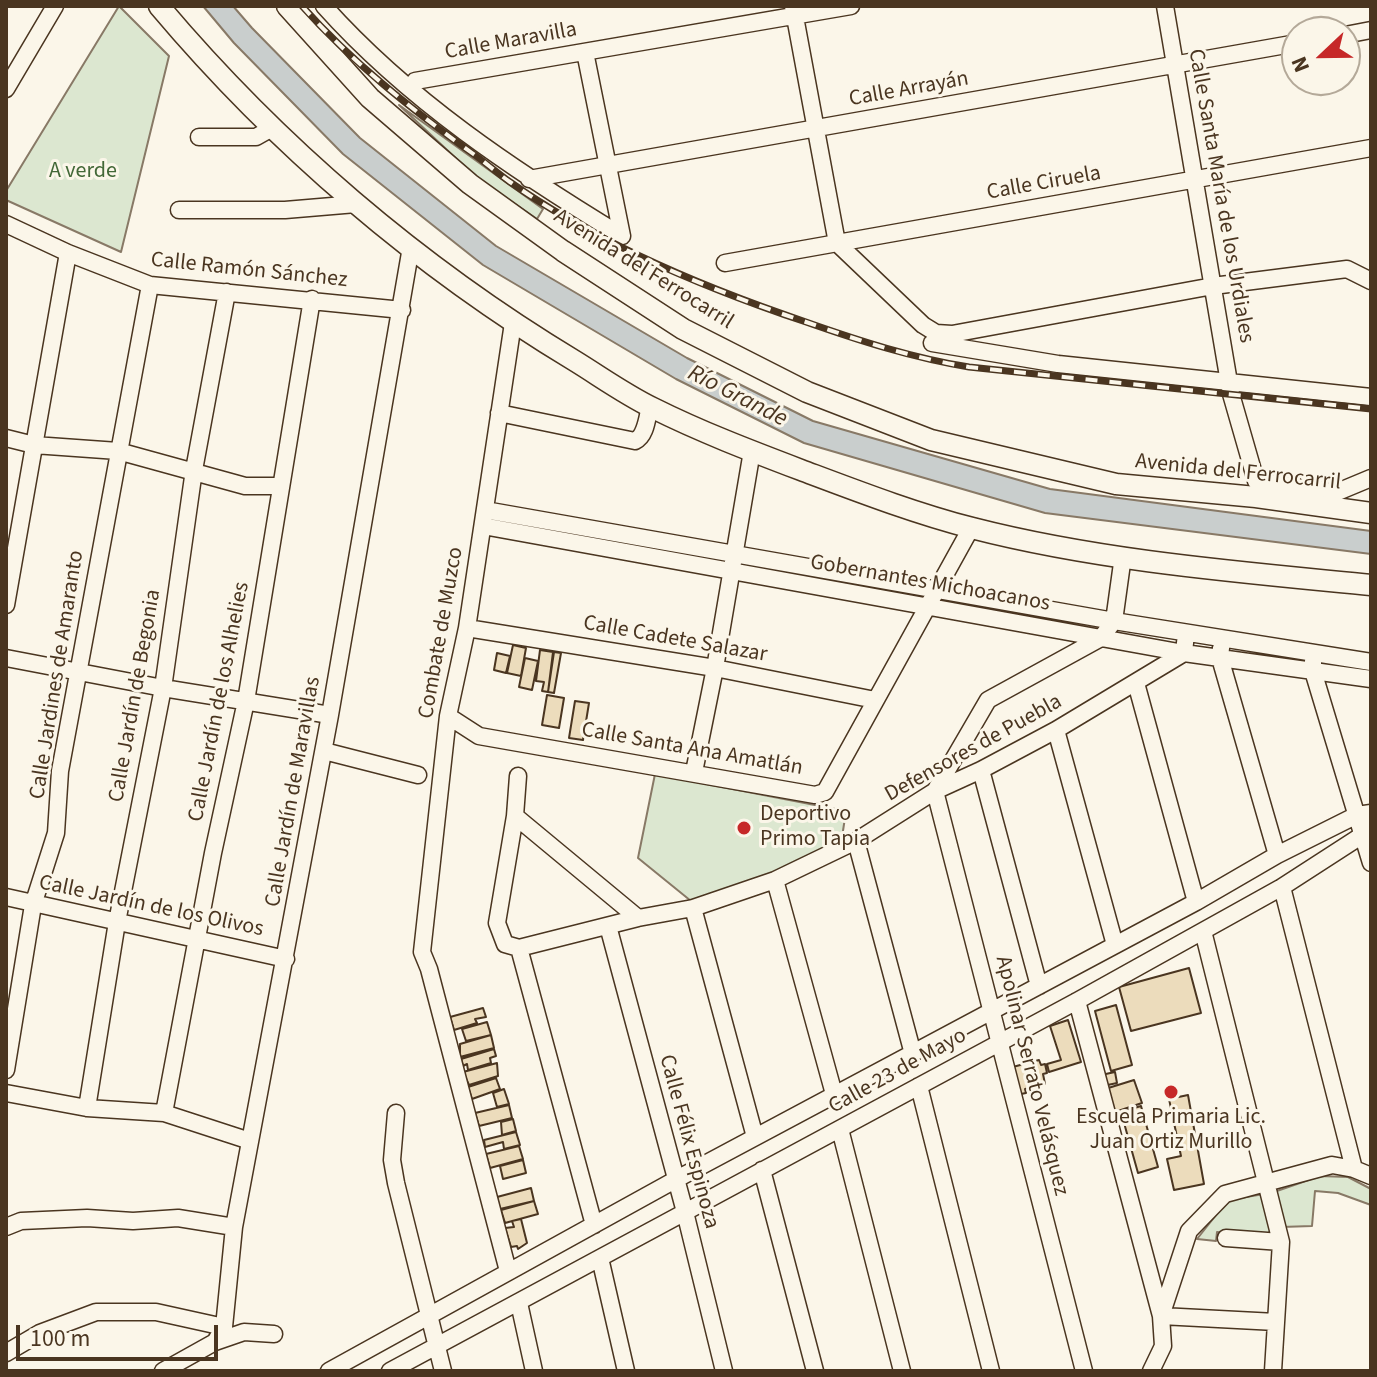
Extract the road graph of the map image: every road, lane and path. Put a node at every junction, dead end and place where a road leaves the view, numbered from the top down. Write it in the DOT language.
graph roads {
  1 [pos="55,6"];
  2 [pos="159,6"];
  3 [pos="287,6"];
  4 [pos="324,6"];
  5 [pos="851,6"];
  6 [pos="1165,6"];
  7 [pos="794,11"];
  8 [pos="1281,46"];
  9 [pos="585,52"];
  10 [pos="1175,65"];
  11 [pos="415,81"];
  12 [pos="6,89"];
  13 [pos="272,128"];
  14 [pos="815,129"];
  15 [pos="199,137"];
  16 [pos="1371,148"];
  17 [pos="608,165"];
  18 [pos="529,179"];
  19 [pos="1194,179"];
  20 [pos="356,204"];
  21 [pos="179,210"];
  22 [pos="6,224"];
  23 [pos="837,243"];
  24 [pos="411,247"];
  25 [pos="68,253"];
  26 [pos="725,263"];
  27 [pos="1371,281"];
  28 [pos="150,285"];
  29 [pos="1213,286"];
  30 [pos="227,292"];
  31 [pos="312,299"];
  32 [pos="402,310"];
  33 [pos="513,323"];
  34 [pos="934,338"];
  35 [pos="1230,387"];
  36 [pos="1371,397"];
  37 [pos="650,406"];
  38 [pos="499,413"];
  39 [pos="6,438"];
  40 [pos="34,445"];
  41 [pos="118,451"];
  42 [pos="752,451"];
  43 [pos="194,470"];
  44 [pos="1371,478"];
  45 [pos="281,486"];
  46 [pos="1371,513"];
  47 [pos="484,518"];
  48 [pos="971,528"];
  49 [pos="1123,556"];
  50 [pos="732,562"];
  51 [pos="1371,585"];
  52 [pos="935,589"];
  53 [pos="6,605"];
  54 [pos="926,605"];
  55 [pos="1114,621"];
  56 [pos="467,628"];
  57 [pos="1186,633"];
  58 [pos="1101,638"];
  59 [pos="1222,639"];
  60 [pos="1184,653"];
  61 [pos="1314,653"];
  62 [pos="6,658"];
  63 [pos="1220,658"];
  64 [pos="1371,662"];
  65 [pos="715,668"];
  66 [pos="80,670"];
  67 [pos="1313,671"];
  68 [pos="1371,679"];
  69 [pos="1136,683"];
  70 [pos="163,688"];
  71 [pos="875,700"];
  72 [pos="246,701"];
  73 [pos="330,715"];
  74 [pos="448,716"];
  75 [pos="1056,730"];
  76 [pos="324,751"];
  77 [pos="981,770"];
  78 [pos="694,772"];
  79 [pos="418,775"];
  80 [pos="518,776"];
  81 [pos="935,791"];
  82 [pos="515,816"];
  83 [pos="1366,822"];
  84 [pos="856,841"];
  85 [pos="1277,855"];
  86 [pos="1371,863"];
  87 [pos="775,880"];
  88 [pos="1282,887"];
  89 [pos="6,897"];
  90 [pos="1196,902"];
  91 [pos="33,905"];
  92 [pos="693,908"];
  93 [pos="638,918"];
  94 [pos="117,922"];
  95 [pos="608,926"];
  96 [pos="1203,931"];
  97 [pos="198,939"];
  98 [pos="1115,945"];
  99 [pos="512,946"];
  100 [pos="286,959"];
  101 [pos="1039,986"];
  102 [pos="1077,1001"];
  103 [pos="993,1010"];
  104 [pos="1000,1042"];
  105 [pos="913,1054"];
  106 [pos="6,1070"];
  107 [pos="919,1086"];
  108 [pos="6,1093"];
  109 [pos="834,1094"];
  110 [pos="87,1108"];
  111 [pos="164,1113"];
  112 [pos="396,1113"];
  113 [pos="840,1129"];
  114 [pos="755,1137"];
  115 [pos="250,1141"];
  116 [pos="1354,1169"];
  117 [pos="762,1170"];
  118 [pos="1371,1176"];
  119 [pos="675,1180"];
  120 [pos="1267,1181"];
  121 [pos="685,1212"];
  122 [pos="594,1225"];
  123 [pos="6,1227"];
  124 [pos="234,1227"];
  125 [pos="1226,1238"];
  126 [pos="1281,1242"];
  127 [pos="600,1258"];
  128 [pos="508,1271"];
  129 [pos="519,1303"];
  130 [pos="428,1314"];
  131 [pos="1161,1316"];
  132 [pos="1276,1322"];
  133 [pos="274,1334"];
  134 [pos="220,1335"];
  135 [pos="438,1346"];
  136 [pos="6,1353"];
  137 [pos="163,1371"];
  138 [pos="329,1371"];
  139 [pos="390,1371"];
  140 [pos="443,1371"];
  141 [pos="534,1371"];
  142 [pos="626,1371"];
  143 [pos="724,1371"];
  144 [pos="815,1371"];
  145 [pos="902,1371"];
  146 [pos="991,1371"];
  147 [pos="1084,1371"];
  148 [pos="1151,1371"];
  149 [pos="1273,1371"];
  1 -- 12 [label="street"];
  2 -- 13 [label="main road"];
  3 -- 46 [label="main road, Avenida del Ferrocarril"];
  4 -- 18 [label="street, Avenida del Ferrocarril"];
  5 -- 7 [label="street, Calle Maravilla"];
  6 -- 10 [label="street, Calle Santa María de los Urdiales"];
  7 -- 9 [label="street, Calle Maravilla"];
  7 -- 14 [label="street"];
  8 -- 10 [label="street, Calle Arrayán"];
  9 -- 11 [label="street, Calle Maravilla"];
  9 -- 17 [label="street"];
  10 -- 14 [label="street, Calle Arrayán"];
  10 -- 19 [label="street, Calle Santa María de los Urdiales"];
  13 -- 15 [label="street"];
  13 -- 20 [label="main road"];
  14 -- 17 [label="street, Calle Arrayán"];
  14 -- 23 [label="street"];
  16 -- 19 [label="street, Calle Ciruela"];
  17 -- 18 [label="street, Calle Arrayán"];
  17 -- 18 [label="street, Avenida del Ferrocarril"];
  19 -- 23 [label="street, Calle Ciruela"];
  19 -- 29 [label="street, Calle Santa María de los Urdiales"];
  20 -- 21 [label="street"];
  20 -- 24 [label="main road"];
  22 -- 25 [label="street, Calle Ramón Sánchez"];
  23 -- 26 [label="street, Calle Ciruela"];
  23 -- 34 [label="street"];
  24 -- 32 [label="street, Calle Jardín de Maravillas"];
  24 -- 33 [label="main road"];
  25 -- 28 [label="street, Calle Ramón Sánchez"];
  25 -- 40 [label="street"];
  27 -- 29 [label="street"];
  28 -- 30 [label="street, Calle Ramón Sánchez"];
  28 -- 41 [label="street, Calle Jardines de Amaranto"];
  29 -- 34 [label="street"];
  29 -- 35 [label="street, Calle Santa María de los Urdiales"];
  30 -- 31 [label="street, Calle Ramón Sánchez"];
  30 -- 43 [label="street, Calle Jardín de Begonia"];
  31 -- 32 [label="street, Calle Ramón Sánchez"];
  31 -- 45 [label="street, Calle Jardín de los Alhelies"];
  32 -- 73 [label="street, Calle Jardín de Maravillas"];
  33 -- 37 [label="main road"];
  33 -- 38 [label="street, Combate de Muzco"];
  34 -- 35 [label="street"];
  35 -- 36 [label="street"];
  35 -- 44 [label="street, Calle Santa María de los Urdiales"];
  37 -- 38 [label="street"];
  37 -- 42 [label="main road"];
  38 -- 47 [label="street, Combate de Muzco"];
  39 -- 40 [label="street"];
  40 -- 41 [label="street"];
  40 -- 53 [label="street"];
  41 -- 43 [label="street"];
  41 -- 66 [label="street, Calle Jardines de Amaranto"];
  42 -- 48 [label="main road"];
  42 -- 50 [label="street"];
  43 -- 45 [label="street"];
  43 -- 70 [label="street, Calle Jardín de Begonia"];
  45 -- 72 [label="street, Calle Jardín de los Alhelies"];
  47 -- 50 [label="street, Gobernantes Michoacanos"];
  47 -- 56 [label="street, Combate de Muzco"];
  48 -- 49 [label="main road"];
  48 -- 52 [label="street, Calle Santa Ana Amatlán"];
  49 -- 51 [label="main road"];
  49 -- 55 [label="street"];
  50 -- 52 [label="street, Gobernantes Michoacanos"];
  50 -- 54 [label="street, Gobernantes Michoacanos"];
  50 -- 65 [label="street"];
  52 -- 54 [label="street, Calle Santa Ana Amatlán"];
  52 -- 55 [label="street, Gobernantes Michoacanos"];
  54 -- 58 [label="street, Gobernantes Michoacanos"];
  54 -- 71 [label="street, Calle Santa Ana Amatlán"];
  55 -- 57 [label="street, Gobernantes Michoacanos"];
  55 -- 58 [label="street"];
  56 -- 65 [label="street, Calle Cadete Salazar"];
  56 -- 74 [label="street, Combate de Muzco"];
  57 -- 59 [label="street, Gobernantes Michoacanos"];
  57 -- 60 [label="street"];
  58 -- 60 [label="street, Gobernantes Michoacanos"];
  58 -- 81 [label="street"];
  59 -- 61 [label="street, Gobernantes Michoacanos"];
  59 -- 63 [label="street"];
  60 -- 63 [label="street, Gobernantes Michoacanos"];
  60 -- 69 [label="street, Defensores de Puebla"];
  61 -- 64 [label="street, Gobernantes Michoacanos"];
  61 -- 67 [label="street"];
  62 -- 66 [label="street"];
  63 -- 67 [label="street, Gobernantes Michoacanos"];
  63 -- 85 [label="street"];
  65 -- 71 [label="street, Calle Cadete Salazar"];
  65 -- 78 [label="street"];
  66 -- 70 [label="street"];
  66 -- 91 [label="street, Calle Jardines de Amaranto"];
  67 -- 68 [label="street, Gobernantes Michoacanos"];
  67 -- 83 [label="street"];
  69 -- 75 [label="street, Defensores de Puebla"];
  69 -- 90 [label="street"];
  70 -- 72 [label="street"];
  70 -- 94 [label="street, Calle Jardín de Begonia"];
  71 -- 78 [label="street, Calle Santa Ana Amatlán"];
  72 -- 73 [label="street"];
  72 -- 97 [label="street, Calle Jardín de los Alhelies"];
  73 -- 76 [label="street, Calle Jardín de Maravillas"];
  74 -- 78 [label="street, Calle Santa Ana Amatlán"];
  74 -- 128 [label="street, Combate de Muzco"];
  75 -- 77 [label="street, Defensores de Puebla"];
  75 -- 98 [label="street"];
  76 -- 79 [label="street"];
  76 -- 100 [label="street, Calle Jardín de Maravillas"];
  77 -- 81 [label="street, Defensores de Puebla"];
  77 -- 101 [label="street"];
  80 -- 82 [label="street"];
  81 -- 84 [label="street, Defensores de Puebla"];
  81 -- 103 [label="street, Apolinar Serrato Velásquez"];
  82 -- 93 [label="street"];
  82 -- 99 [label="street"];
  83 -- 85 [label="street, Calle 23 de Mayo"];
  83 -- 86 [label="street"];
  83 -- 88 [label="street, Calle 23 de Mayo"];
  84 -- 87 [label="street, Defensores de Puebla"];
  84 -- 105 [label="street"];
  85 -- 90 [label="street, Calle 23 de Mayo"];
  87 -- 92 [label="street, Defensores de Puebla"];
  87 -- 109 [label="street"];
  88 -- 96 [label="street, Calle 23 de Mayo"];
  88 -- 116 [label="street"];
  89 -- 91 [label="street, Calle Jardín de los Olivos"];
  90 -- 98 [label="street, Calle 23 de Mayo"];
  91 -- 94 [label="street, Calle Jardín de los Olivos"];
  91 -- 106 [label="street, Calle Jardines de Amaranto"];
  92 -- 93 [label="street, Defensores de Puebla"];
  92 -- 114 [label="street"];
  93 -- 95 [label="street, Defensores de Puebla"];
  94 -- 97 [label="street, Calle Jardín de los Olivos"];
  94 -- 110 [label="street, Calle Jardín de Begonia"];
  95 -- 99 [label="street, Defensores de Puebla"];
  95 -- 119 [label="street, Calle Félix Espinoza"];
  96 -- 102 [label="street, Calle 23 de Mayo"];
  96 -- 120 [label="street"];
  97 -- 100 [label="street, Calle Jardín de los Olivos"];
  97 -- 111 [label="street, Calle Jardín de los Alhelies"];
  98 -- 101 [label="street, Calle 23 de Mayo"];
  99 -- 122 [label="street"];
  100 -- 115 [label="street, Calle Jardín de Maravillas"];
  101 -- 103 [label="street, Calle 23 de Mayo"];
  102 -- 104 [label="street, Calle 23 de Mayo"];
  102 -- 131 [label="street"];
  103 -- 104 [label="street, Apolinar Serrato Velásquez"];
  103 -- 105 [label="street, Calle 23 de Mayo"];
  104 -- 107 [label="street, Calle 23 de Mayo"];
  104 -- 147 [label="street, Apolinar Serrato Velásquez"];
  105 -- 109 [label="street, Calle 23 de Mayo"];
  107 -- 113 [label="street, Calle 23 de Mayo"];
  107 -- 146 [label="street"];
  108 -- 110 [label="street"];
  109 -- 114 [label="street, Calle 23 de Mayo"];
  110 -- 111 [label="street"];
  111 -- 115 [label="street"];
  112 -- 130 [label="street"];
  113 -- 117 [label="street, Calle 23 de Mayo"];
  113 -- 145 [label="street"];
  114 -- 119 [label="street, Calle 23 de Mayo"];
  115 -- 124 [label="street, Calle Jardín de Maravillas"];
  116 -- 118 [label="street"];
  116 -- 120 [label="street"];
  117 -- 121 [label="street, Calle 23 de Mayo"];
  117 -- 144 [label="street"];
  119 -- 121 [label="street, Calle Félix Espinoza"];
  119 -- 122 [label="street, Calle 23 de Mayo"];
  120 -- 126 [label="street"];
  120 -- 131 [label="street"];
  121 -- 127 [label="street, Calle 23 de Mayo"];
  121 -- 143 [label="street, Calle Félix Espinoza"];
  122 -- 128 [label="street, Calle 23 de Mayo"];
  123 -- 124 [label="street"];
  124 -- 134 [label="street, Calle Jardín de Maravillas"];
  125 -- 126 [label="street"];
  126 -- 132 [label="street"];
  127 -- 129 [label="street, Calle 23 de Mayo"];
  127 -- 142 [label="street"];
  128 -- 130 [label="street, Calle 23 de Mayo"];
  129 -- 135 [label="street, Calle 23 de Mayo"];
  129 -- 141 [label="street"];
  130 -- 135 [label="street"];
  130 -- 138 [label="street, Calle 23 de Mayo"];
  131 -- 132 [label="street"];
  131 -- 148 [label="street"];
  132 -- 149 [label="street"];
  133 -- 134 [label="street"];
  134 -- 136 [label="street"];
  134 -- 137 [label="street"];
  135 -- 139 [label="street, Calle 23 de Mayo"];
  135 -- 140 [label="street"];
}
